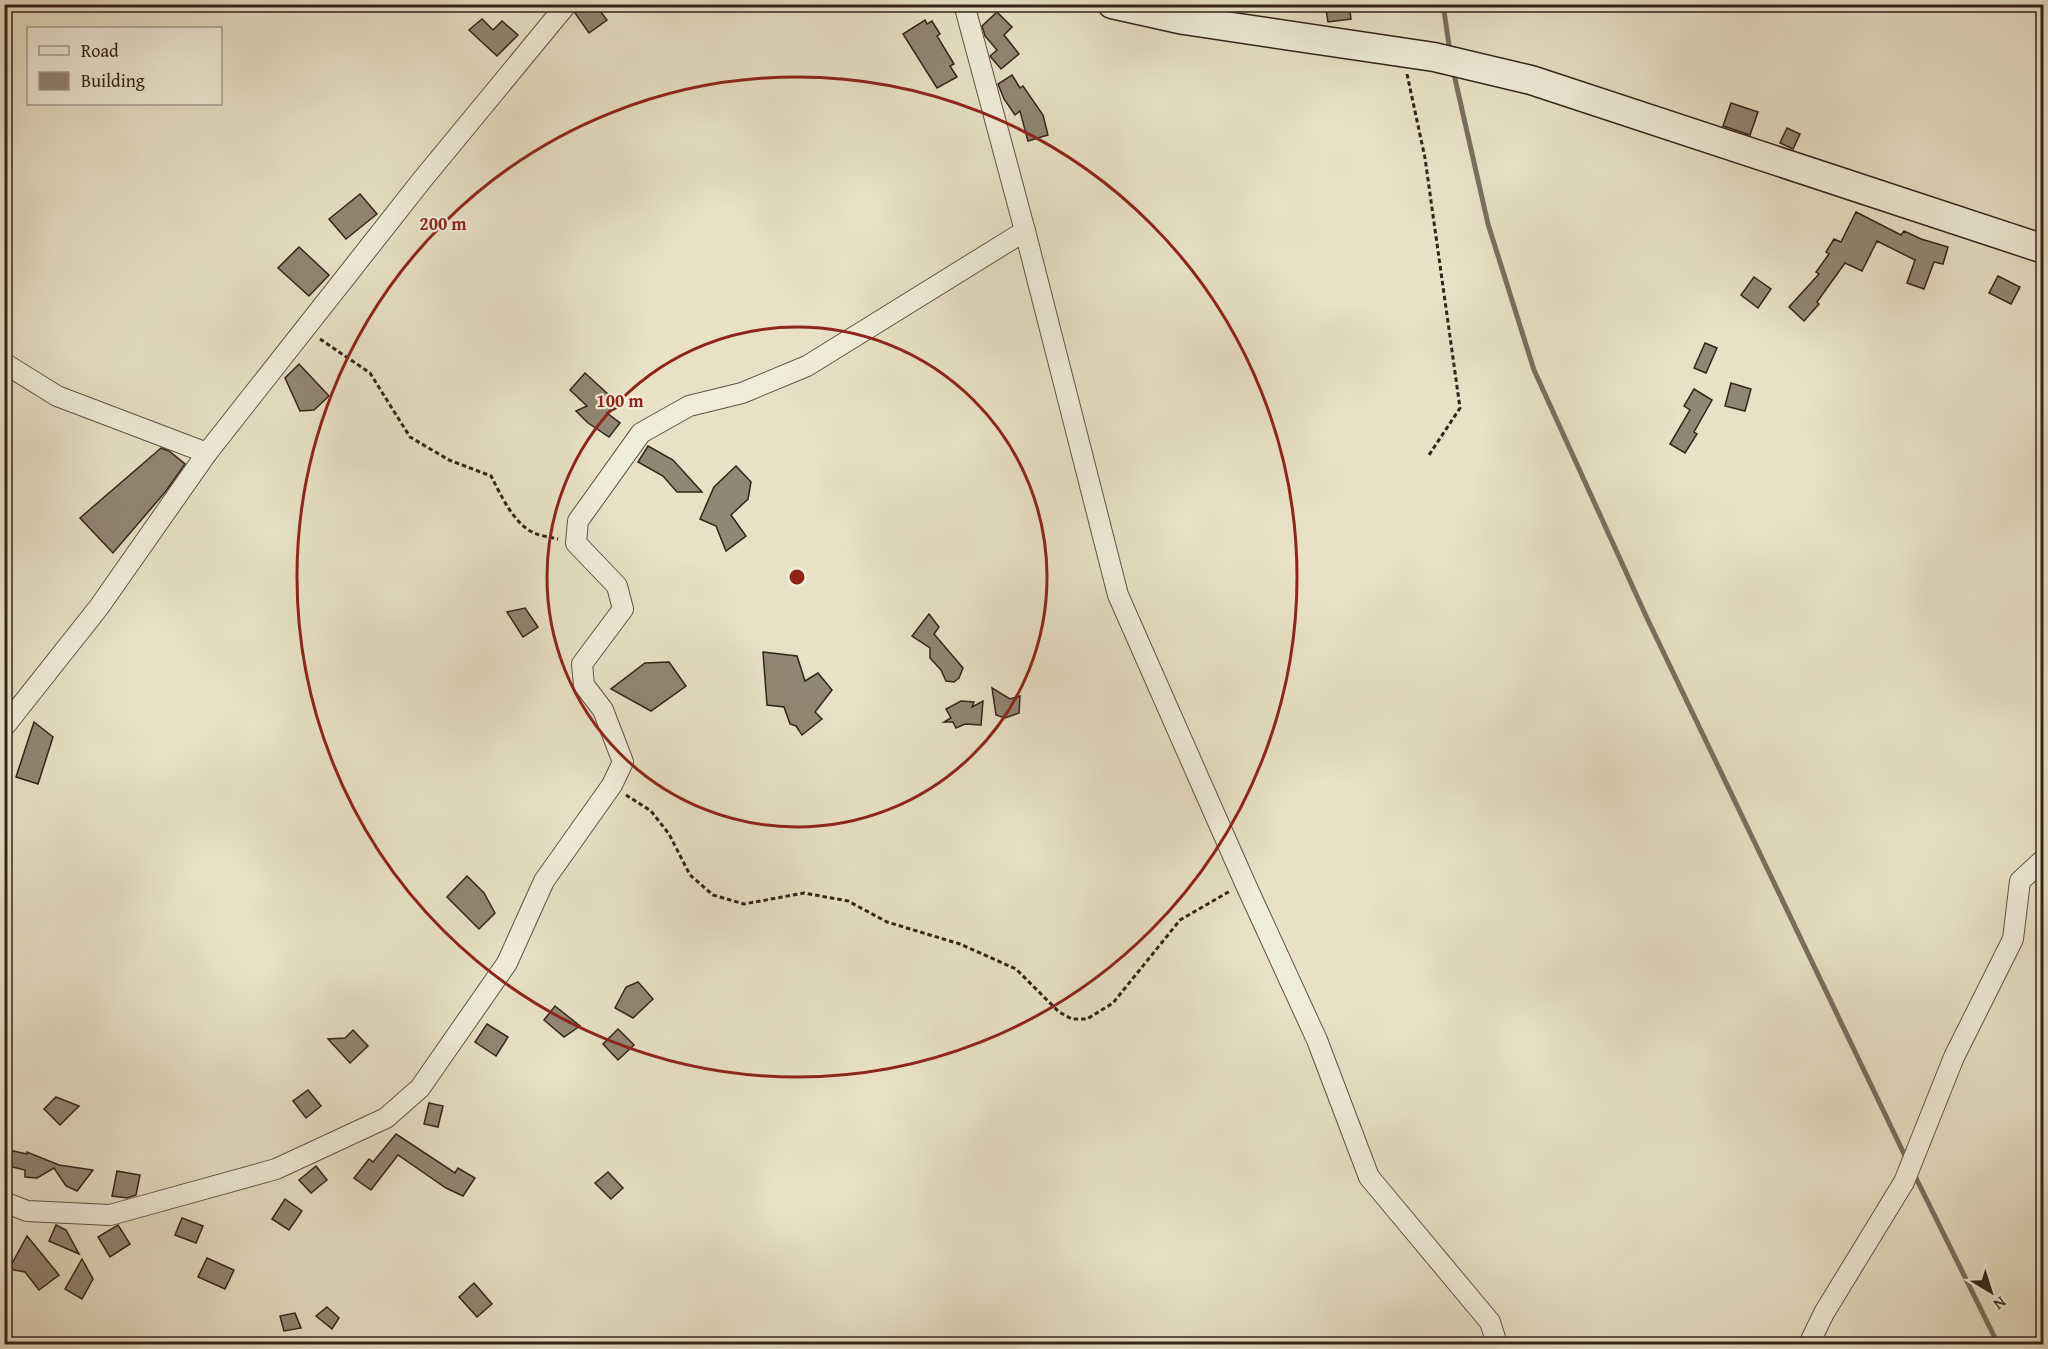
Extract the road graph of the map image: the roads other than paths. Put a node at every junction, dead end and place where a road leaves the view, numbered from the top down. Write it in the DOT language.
graph roads {
  1 [pos="567,4"];
  2 [pos="964,4"];
  3 [pos="1112,4"];
  4 [pos="1025,231"];
  5 [pos="2043,249"];
  6 [pos="4,363"];
  7 [pos="207,453"];
  8 [pos="4,727"];
  9 [pos="2043,859"];
  10 [pos="4,1202"];
  11 [pos="1497,1344"];
  12 [pos="1809,1344"];
  1 -- 7 [label="street"];
  2 -- 4 [label="street"];
  3 -- 5 [label="main road"];
  4 -- 10 [label="street"];
  4 -- 11 [label="street"];
  6 -- 7 [label="street"];
  7 -- 8 [label="street"];
  9 -- 12 [label="street"];
}
